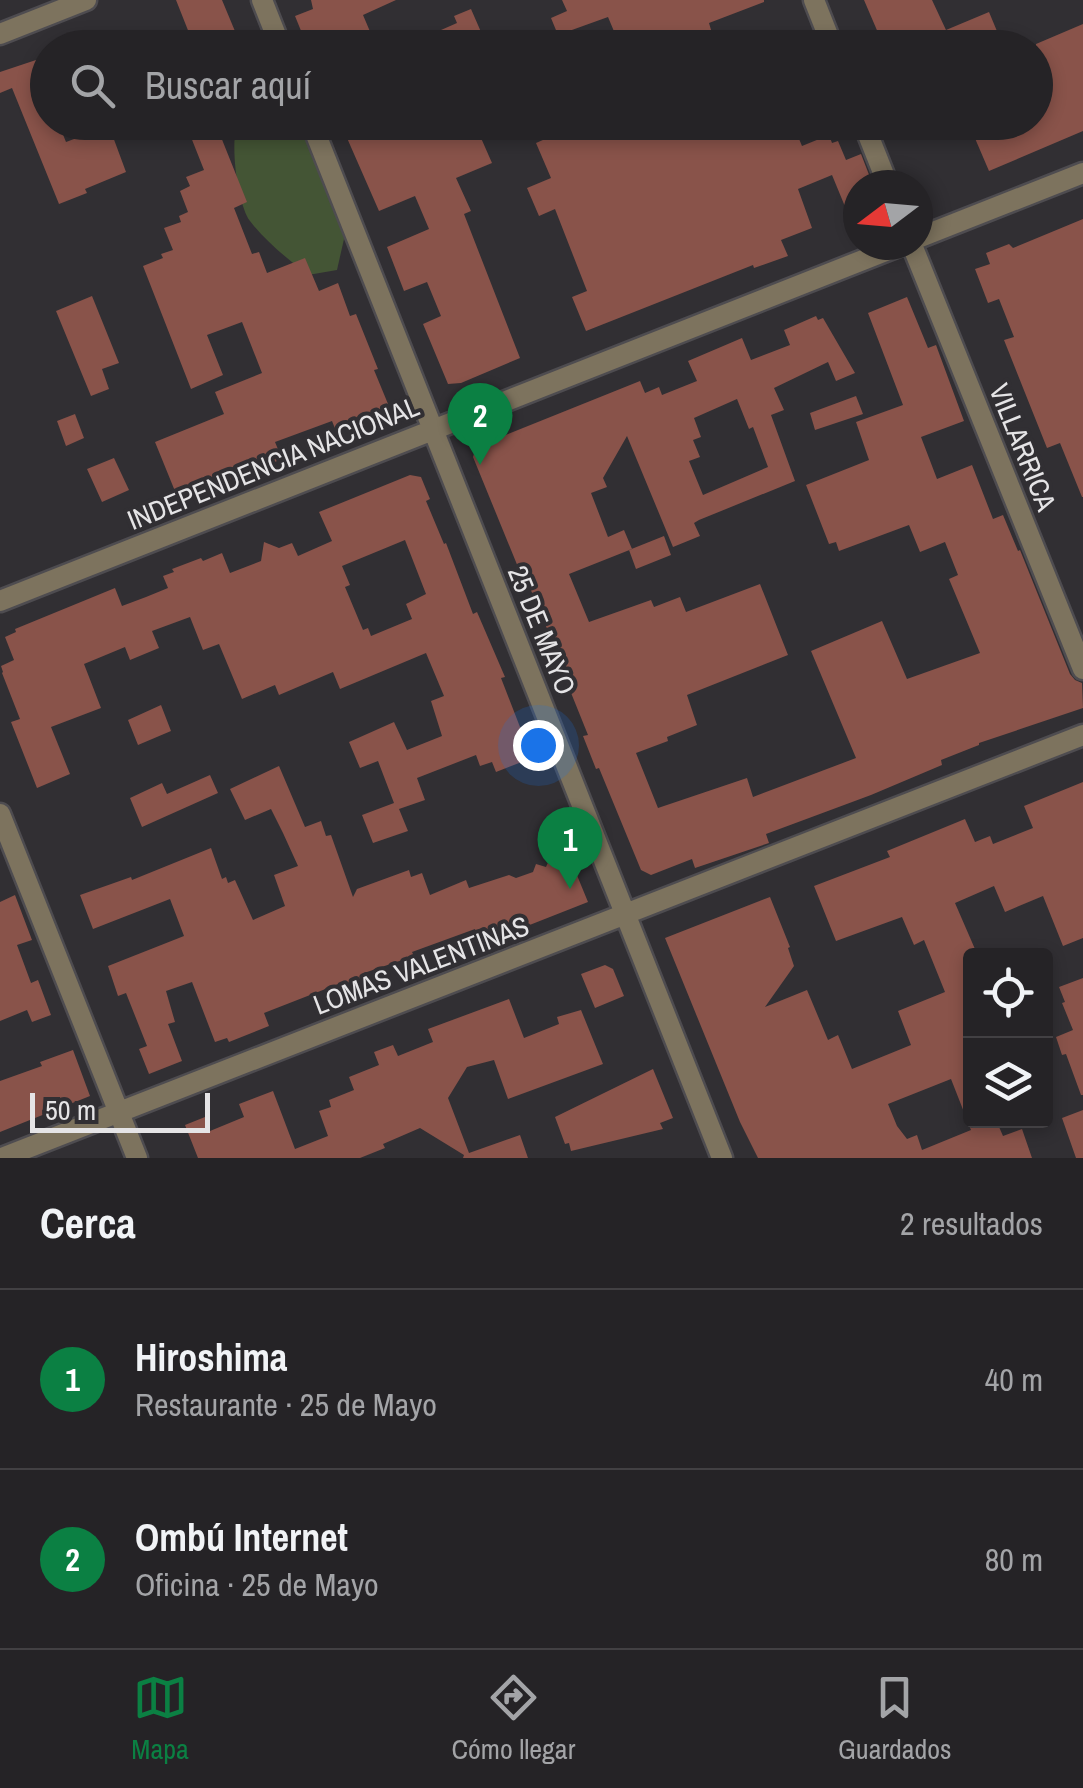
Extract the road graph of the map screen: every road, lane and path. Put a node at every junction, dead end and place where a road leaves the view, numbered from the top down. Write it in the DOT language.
graph roads {
  1 [pos="86,0"];
  2 [pos="262,0"];
  3 [pos="814,0"];
  4 [pos="274,30"];
  5 [pos="826,30"];
  6 [pos="0,34"];
  7 [pos="318,140"];
  8 [pos="870,140"];
  9 [pos="882,170"];
  10 [pos="1083,173"];
  11 [pos="933,232"];
  12 [pos="862,260"];
  13 [pos="918,260"];
  14 [pos="433,430"];
  15 [pos="0,601"];
  16 [pos="1083,669"];
  17 [pos="1083,735"];
  18 [pos="0,814"];
  19 [pos="625,914"];
  20 [pos="119,1112"];
  21 [pos="2,1158"];
  22 [pos="137,1158"];
  23 [pos="722,1158"];
  1 -- 6 [label="street"];
  2 -- 4 [label="street"];
  3 -- 5 [label="street"];
  7 -- 14 [label="street, 25 DE MAYO"];
  8 -- 9 [label="street"];
  10 -- 11 [label="street"];
  12 -- 14 [label="street, INDEPENDENCIA NACIONAL"];
  13 -- 16 [label="street, VILLARRICA"];
  14 -- 15 [label="street, INDEPENDENCIA NACIONAL"];
  14 -- 19 [label="street, 25 DE MAYO"];
  17 -- 19 [label="street, LOMAS VALENTINAS"];
  18 -- 20 [label="street"];
  19 -- 20 [label="street, LOMAS VALENTINAS"];
  19 -- 23 [label="street, 25 DE MAYO"];
  20 -- 21 [label="street, LOMAS VALENTINAS"];
  20 -- 22 [label="street"];
}
